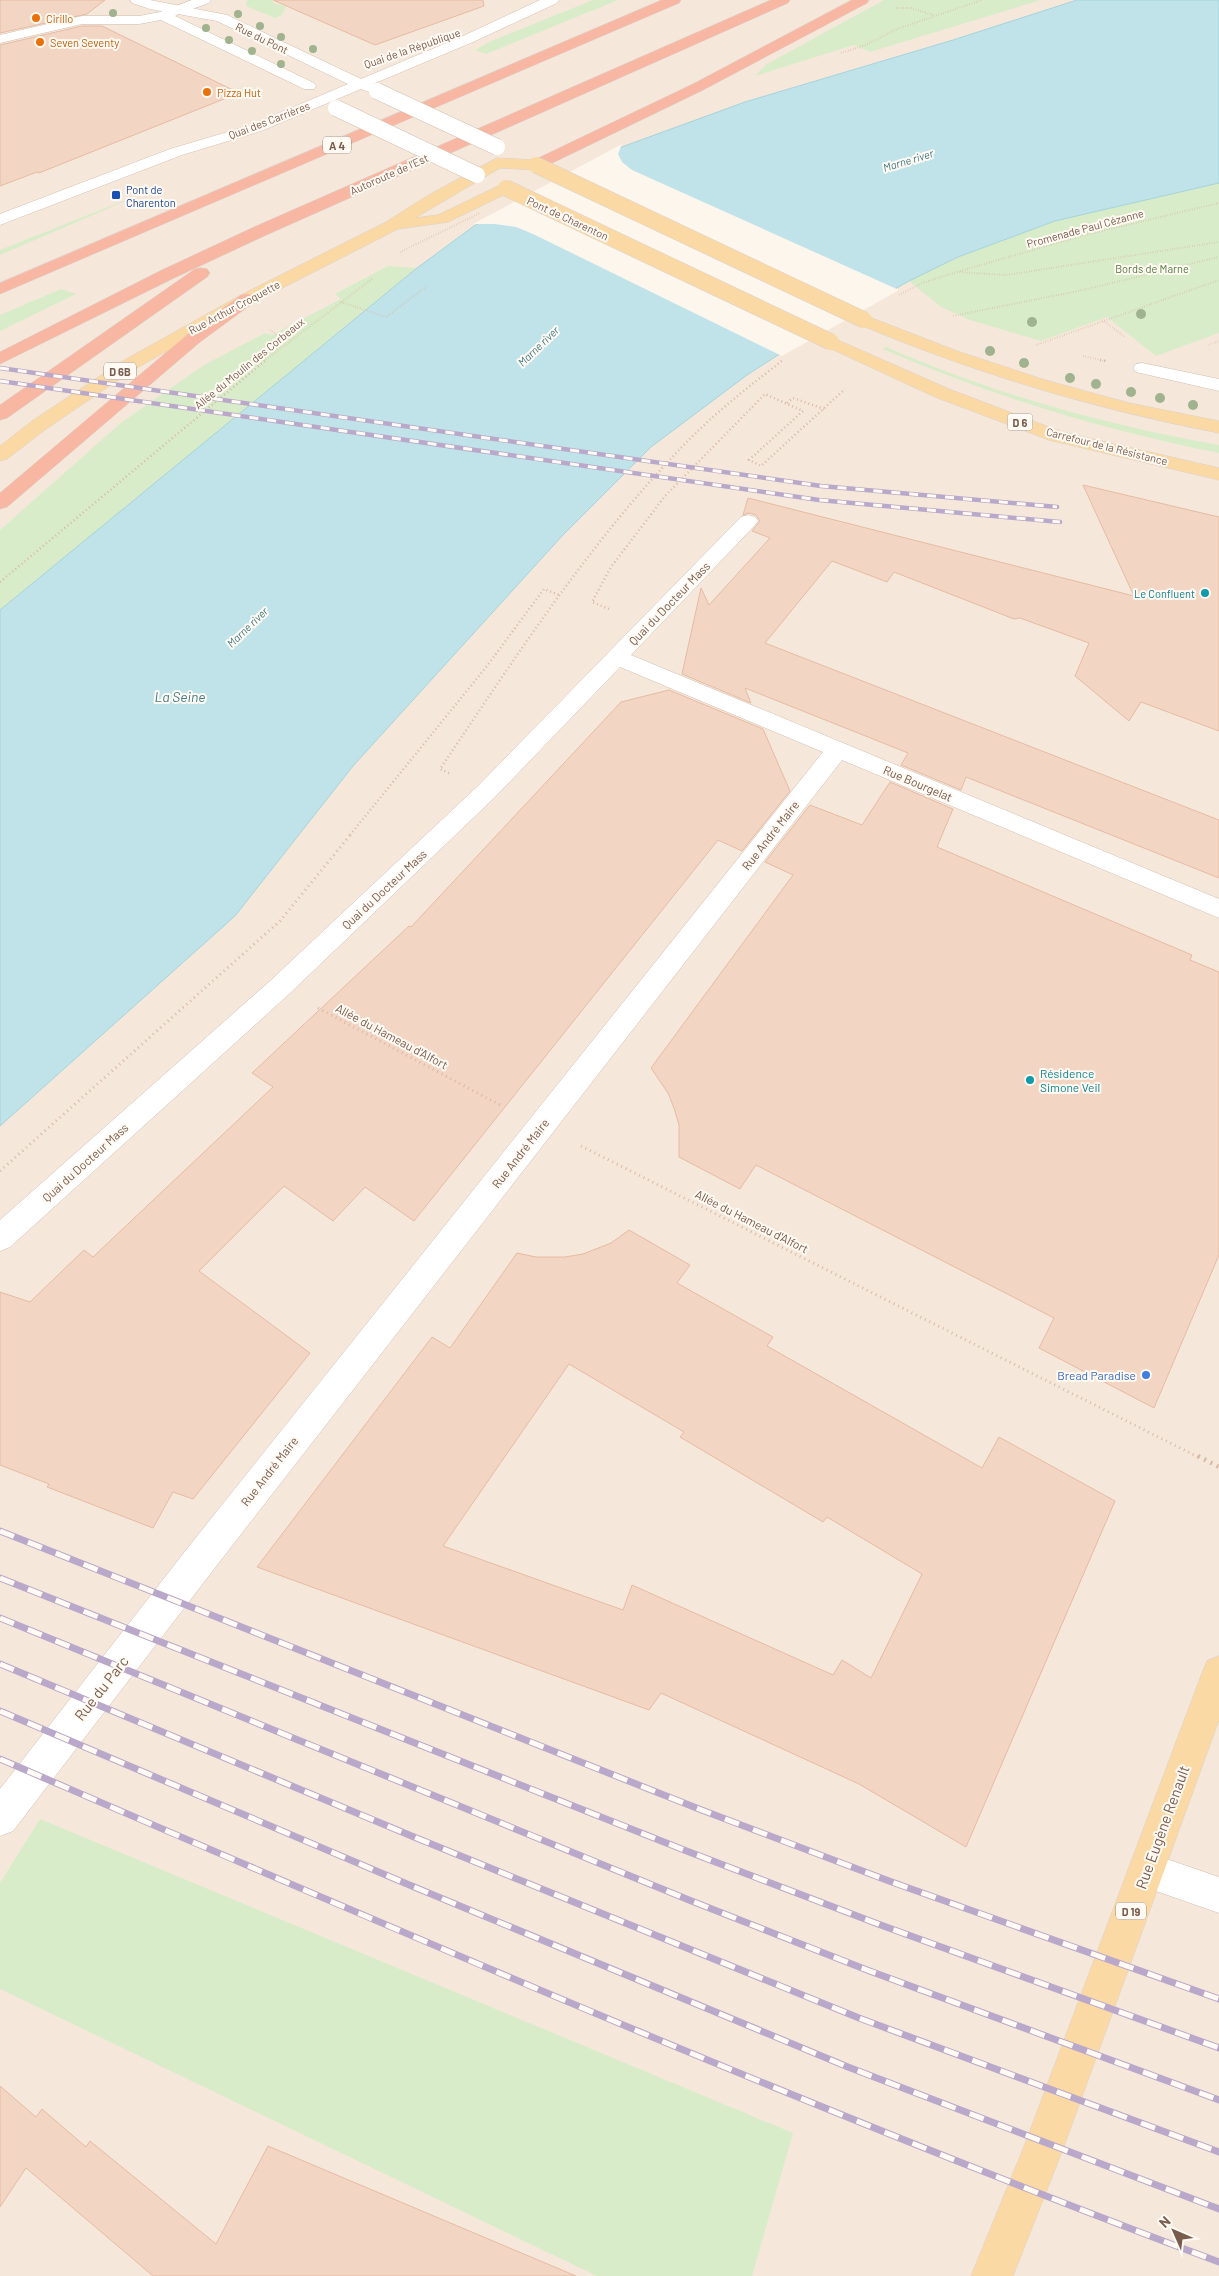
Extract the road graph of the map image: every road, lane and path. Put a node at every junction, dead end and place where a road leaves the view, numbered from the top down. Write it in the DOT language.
graph roads {
  1 [pos="137,0"];
  2 [pos="204,0"];
  3 [pos="552,0"];
  4 [pos="674,0"];
  5 [pos="783,0"];
  6 [pos="862,0"];
  7 [pos="982,0"];
  8 [pos="181,9"];
  9 [pos="516,15"];
  10 [pos="934,15"];
  11 [pos="163,16"];
  12 [pos="0,39"];
  13 [pos="418,44"];
  14 [pos="357,67"];
  15 [pos="340,74"];
  16 [pos="361,84"];
  17 [pos="309,86"];
  18 [pos="293,93"];
  19 [pos="322,100"];
  20 [pos="233,120"];
  21 [pos="496,146"];
  22 [pos="176,152"];
  23 [pos="497,163"];
  24 [pos="536,166"];
  25 [pos="477,175"];
  26 [pos="506,188"];
  27 [pos="1219,203"];
  28 [pos="473,208"];
  29 [pos="0,220"];
  30 [pos="392,226"];
  31 [pos="258,232"];
  32 [pos="1219,242"];
  33 [pos="400,252"];
  34 [pos="403,256"];
  35 [pos="1219,257"];
  36 [pos="957,272"];
  37 [pos="372,279"];
  38 [pos="1219,280"];
  39 [pos="427,286"];
  40 [pos="0,289"];
  41 [pos="896,297"];
  42 [pos="247,299"];
  43 [pos="340,301"];
  44 [pos="952,316"];
  45 [pos="274,328"];
  46 [pos="287,342"];
  47 [pos="831,342"];
  48 [pos="1034,346"];
  49 [pos="0,359"];
  50 [pos="783,360"];
  51 [pos="1142,368"];
  52 [pos="1219,385"];
  53 [pos="846,389"];
  54 [pos="787,404"];
  55 [pos="824,409"];
  56 [pos="0,414"];
  57 [pos="1219,428"];
  58 [pos="0,455"];
  59 [pos="1219,474"];
  60 [pos="0,503"];
  61 [pos="748,521"];
  62 [pos="0,582"];
  63 [pos="559,595"];
  64 [pos="648,625"];
  65 [pos="617,657"];
  66 [pos="838,749"];
  67 [pos="486,792"];
  68 [pos="1219,909"];
  69 [pos="280,988"];
  70 [pos="542,1126"];
  71 [pos="0,1171"];
  72 [pos="0,1238"];
  73 [pos="1219,1467"];
  74 [pos="202,1557"];
  75 [pos="1219,1674"];
  76 [pos="0,1818"];
  77 [pos="1146,1870"];
  78 [pos="1219,1895"];
  79 [pos="992,2276"];
  1 -- 8 [label="street, Rue du Pont"];
  2 -- 8 [label="street"];
  3 -- 9 [label="street, Quai de la République"];
  4 -- 40 [label="highway, A 4"];
  5 -- 31 [label="highway, Autoroute de l’Est"];
  6 -- 24 [label="highway"];
  7 -- 10 [label="path"];
  8 -- 11 [label="street"];
  8 -- 15 [label="street, Rue du Pont"];
  9 -- 13 [label="street, Quai de la République"];
  9 -- 16 [label="street, Quai de la République"];
  11 -- 12 [label="street"];
  11 -- 17 [label="street, Rue du Pont"];
  14 -- 15 [label="street, Quai de la République"];
  15 -- 16 [label="street"];
  15 -- 17 [label="street, Quai de la République"];
  16 -- 19 [label="street, Quai des Carrières"];
  16 -- 21 [label="street, bridge"];
  17 -- 18 [label="street, Quai des Carrières"];
  17 -- 19 [label="street, Pont de Charenton"];
  19 -- 22 [label="street, Quai des Carrières"];
  19 -- 25 [label="street, Pont de Charenton, bridge"];
  20 -- 22 [label="street, Quai des Carrières"];
  21 -- 23 [label="main road"];
  21 -- 24 [label="main road"];
  22 -- 29 [label="street, Quai des Carrières"];
  23 -- 24 [label="main road"];
  23 -- 25 [label="main road, Rue Arthur Croquette"];
  24 -- 57 [label="main road, bridge"];
  25 -- 26 [label="main road, Pont de Charenton / D 6"];
  25 -- 30 [label="main road, Rue Arthur Croquette / D 6B"];
  26 -- 28 [label="main road"];
  26 -- 47 [label="main road, Pont de Charenton / D 6, bridge"];
  27 -- 36 [label="path, Promenade Paul Cézanne"];
  28 -- 30 [label="main road"];
  28 -- 33 [label="path, bridge"];
  28 -- 34 [label="path"];
  30 -- 42 [label="main road, Rue Arthur Croquette / D 6B"];
  31 -- 49 [label="highway, Autoroute de l’Est"];
  31 -- 56 [label="highway"];
  32 -- 36 [label="path"];
  35 -- 44 [label="path"];
  36 -- 41 [label="path, Promenade Paul Cézanne"];
  37 -- 43 [label="path, Allée du Moulin des Corbeaux"];
  38 -- 48 [label="path"];
  39 -- 43 [label="path"];
  42 -- 58 [label="main road, Rue Arthur Croquette / D 6B"];
  42 -- 60 [label="highway"];
  43 -- 46 [label="path, Allée du Moulin des Corbeaux"];
  45 -- 46 [label="path"];
  46 -- 62 [label="path, Allée du Moulin des Corbeaux"];
  47 -- 59 [label="main road, Carrefour de la Résistance / D 6"];
  50 -- 63 [label="path"];
  51 -- 52 [label="street"];
  53 -- 55 [label="path"];
  54 -- 55 [label="path"];
  54 -- 55 [label="path"];
  54 -- 64 [label="path"];
  61 -- 64 [label="street, Quai du Docteur Mass"];
  63 -- 67 [label="path"];
  63 -- 71 [label="path"];
  64 -- 65 [label="street, Quai du Docteur Mass"];
  65 -- 66 [label="street, Rue Bourgelat"];
  65 -- 67 [label="street, Quai du Docteur Mass"];
  66 -- 68 [label="street, Rue Bourgelat"];
  66 -- 70 [label="street, Rue André Maire"];
  67 -- 69 [label="street, Quai du Docteur Mass"];
  69 -- 70 [label="path, Allée du Hameau d'Alfort"];
  69 -- 72 [label="street, Quai du Docteur Mass"];
  70 -- 73 [label="path, Allée du Hameau d'Alfort"];
  70 -- 74 [label="street, Rue André Maire"];
  74 -- 76 [label="street, Rue du Parc"];
  75 -- 77 [label="main road, Rue Eugène Renault / D 19"];
  77 -- 78 [label="street"];
  77 -- 79 [label="main road, Rue Eugène Renault / D 19"];
}
